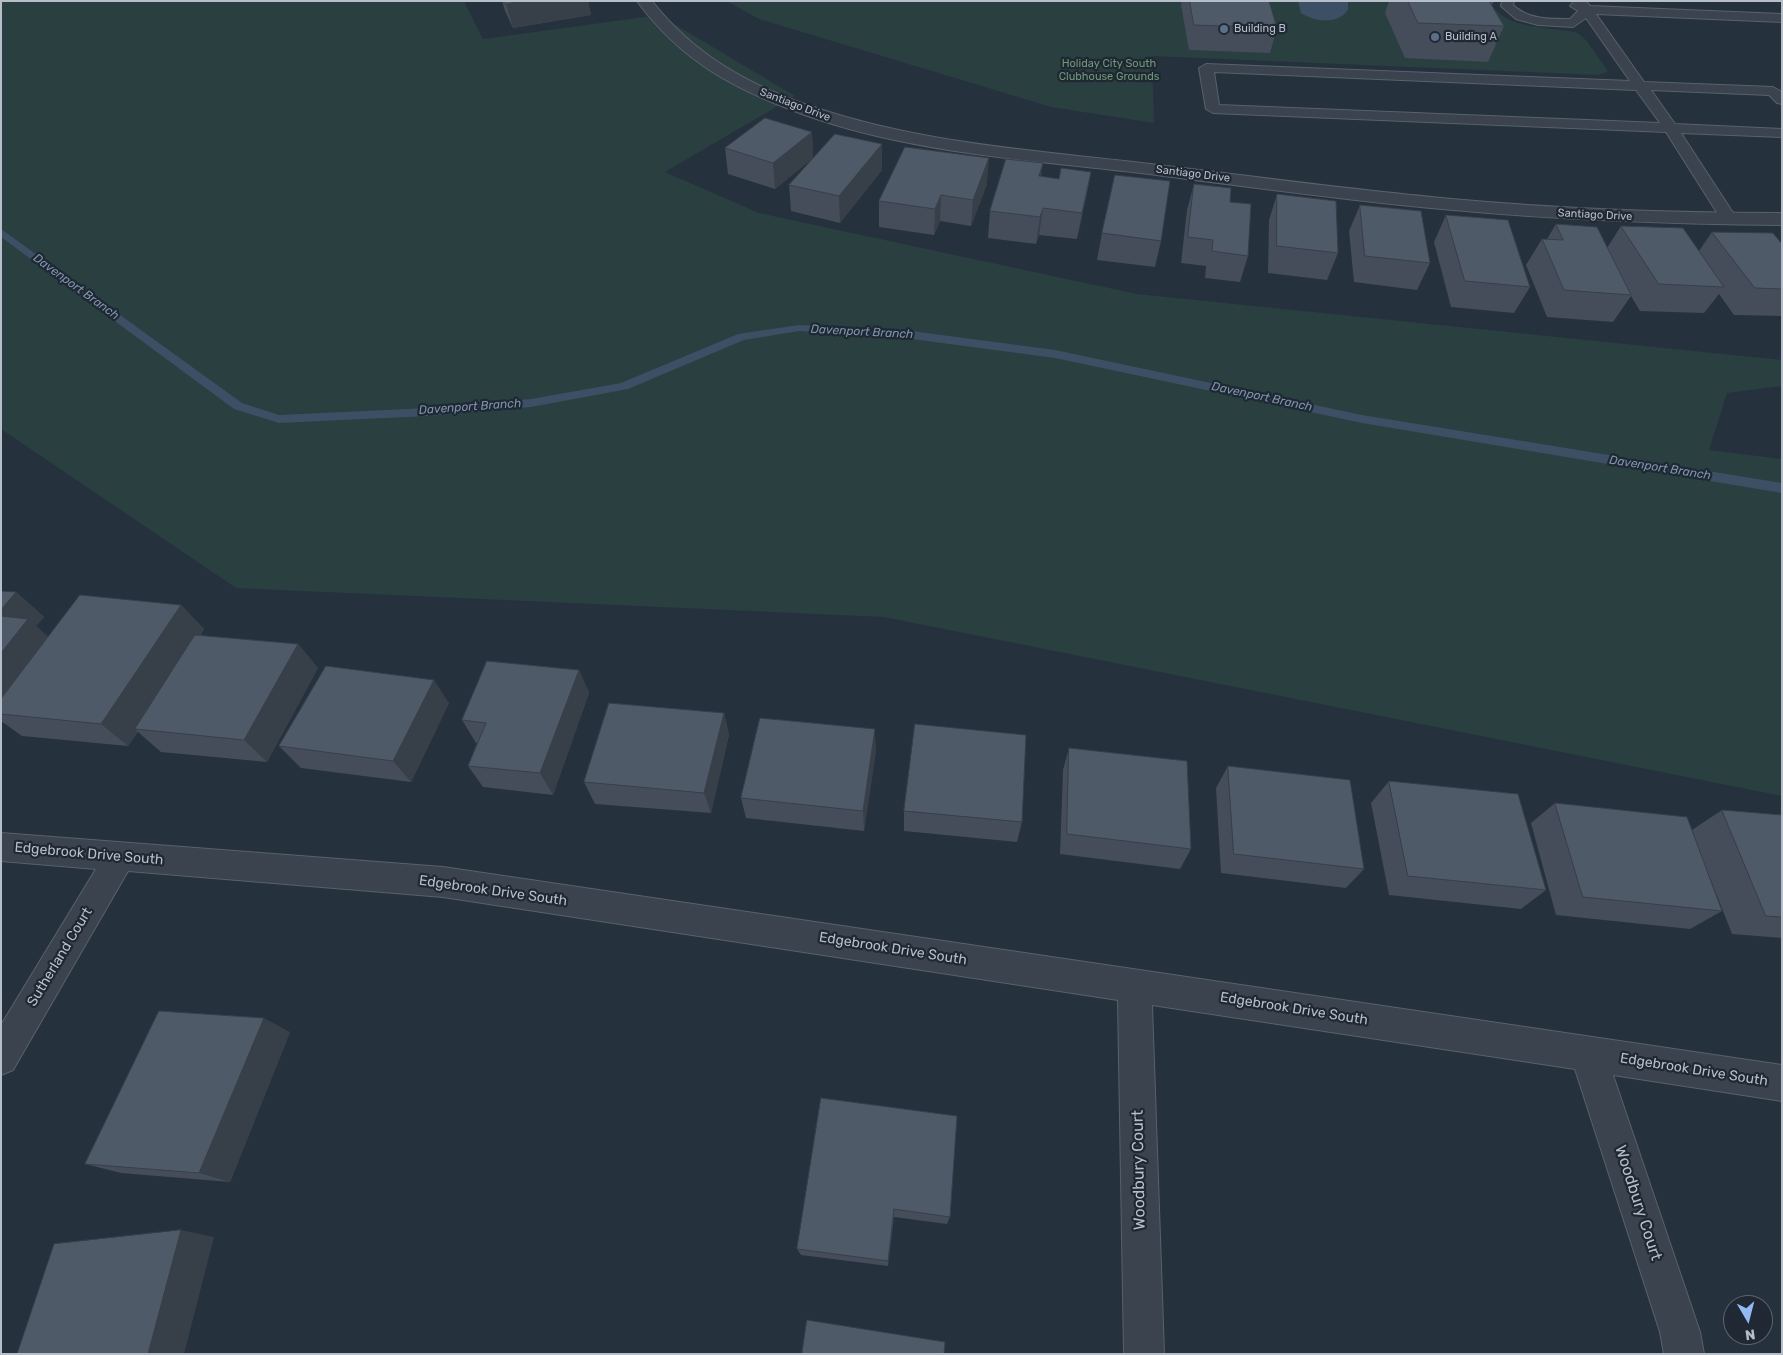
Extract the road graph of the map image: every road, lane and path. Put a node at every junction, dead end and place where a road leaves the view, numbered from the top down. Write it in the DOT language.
graph roads {
  1 [pos="644,1"];
  2 [pos="1508,1"];
  3 [pos="1566,1"];
  4 [pos="1583,6"];
  5 [pos="1782,18"];
  6 [pos="1640,85"];
  7 [pos="1782,100"];
  8 [pos="1672,130"];
  9 [pos="1782,133"];
  10 [pos="1730,219"];
  11 [pos="1782,219"];
  12 [pos="1,847"];
  13 [pos="120,857"];
  14 [pos="1135,986"];
  15 [pos="1588,1054"];
  16 [pos="1,1058"];
  17 [pos="1782,1083"];
  18 [pos="1144,1354"];
  19 [pos="1684,1354"];
  1 -- 10 [label="street, Santiago Drive"];
  2 -- 4 [label="lane"];
  3 -- 4 [label="lane"];
  4 -- 5 [label="lane"];
  4 -- 6 [label="lane"];
  6 -- 7 [label="lane"];
  6 -- 8 [label="lane"];
  6 -- 8 [label="lane"];
  8 -- 9 [label="lane"];
  8 -- 10 [label="lane"];
  10 -- 11 [label="street, Santiago Drive"];
  12 -- 13 [label="street, Edgebrook Drive South"];
  13 -- 14 [label="street, Edgebrook Drive South"];
  13 -- 16 [label="street, Sutherland Court"];
  14 -- 15 [label="street, Edgebrook Drive South"];
  14 -- 18 [label="street, Woodbury Court"];
  15 -- 17 [label="street, Edgebrook Drive South"];
  15 -- 19 [label="street, Woodbury Court"];
}
